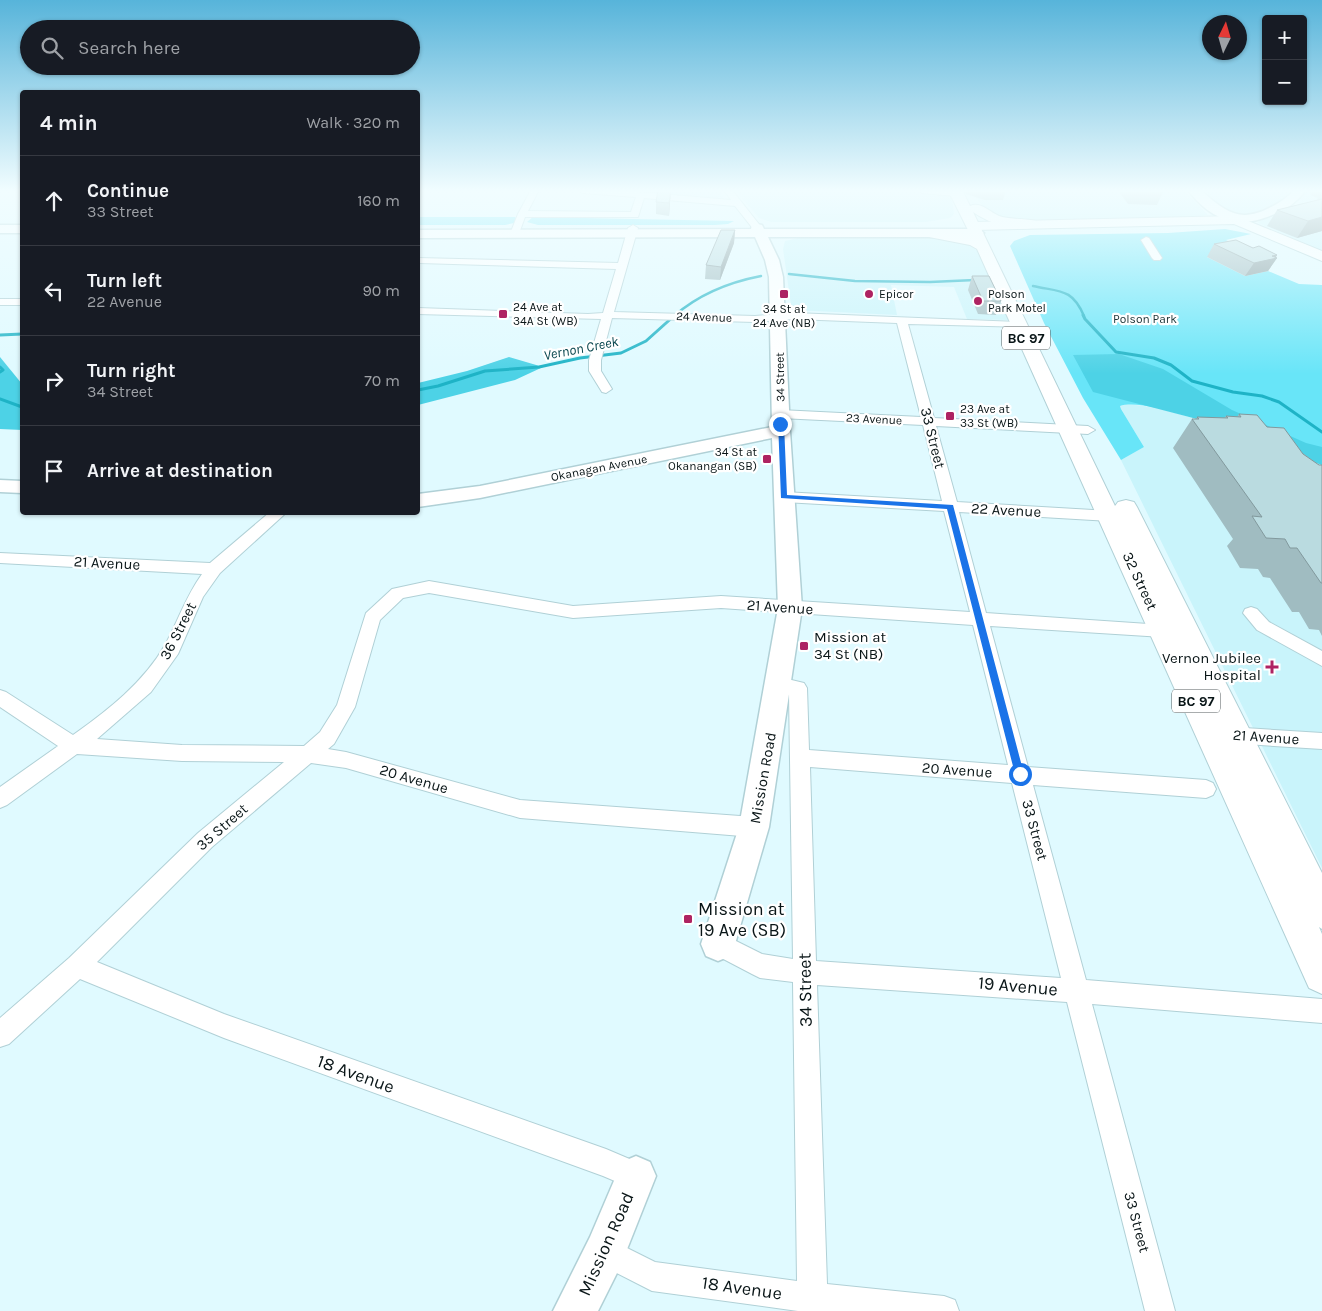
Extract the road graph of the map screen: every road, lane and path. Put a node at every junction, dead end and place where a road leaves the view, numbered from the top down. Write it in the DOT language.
graph roads {
  1 [pos="625,251"];
  2 [pos="767,251"];
  3 [pos="778,251"];
  4 [pos="992,251"];
  5 [pos="994,251"];
  6 [pos="1154,251"];
  7 [pos="1310,251"];
  8 [pos="1322,256"];
  9 [pos="1156,258"];
  10 [pos="420,260"];
  11 [pos="620,266"];
  12 [pos="775,270"];
  13 [pos="0,302"];
  14 [pos="20,302"];
  15 [pos="420,311"];
  16 [pos="607,316"];
  17 [pos="779,317"];
  18 [pos="902,320"];
  19 [pos="1020,325"];
  20 [pos="606,389"];
  21 [pos="929,422"];
  22 [pos="780,423"];
  23 [pos="1078,429"];
  24 [pos="0,486"];
  25 [pos="20,486"];
  26 [pos="784,497"];
  27 [pos="420,500"];
  28 [pos="950,507"];
  29 [pos="276,515"];
  30 [pos="1110,516"];
  31 [pos="0,558"];
  32 [pos="214,569"];
  33 [pos="398,593"];
  34 [pos="790,608"];
  35 [pos="1251,613"];
  36 [pos="980,618"];
  37 [pos="1163,631"];
  38 [pos="1322,659"];
  39 [pos="779,684"];
  40 [pos="0,697"];
  41 [pos="1225,735"];
  42 [pos="1322,741"];
  43 [pos="72,745"];
  44 [pos="309,754"];
  45 [pos="799,758"];
  46 [pos="1020,774"];
  47 [pos="1206,789"];
  48 [pos="0,799"];
  49 [pos="754,827"];
  50 [pos="1322,911"];
  51 [pos="718,944"];
  52 [pos="77,966"];
  53 [pos="805,972"];
  54 [pos="1322,975"];
  55 [pos="1077,991"];
  56 [pos="1322,1011"];
  57 [pos="0,1035"];
  58 [pos="636,1176"];
  59 [pos="605,1252"];
  60 [pos="813,1304"];
  61 [pos="575,1311"];
  62 [pos="944,1311"];
  63 [pos="1160,1311"];
  1 -- 11 [label="street"];
  2 -- 12 [label="street, 34 Street"];
  3 -- 12 [label="street"];
  4 -- 19 [label="main road, 32 Street / BC 97"];
  5 -- 23 [label="main road, 32 Street / BC 97"];
  6 -- 9 [label="street"];
  7 -- 8 [label="main road"];
  10 -- 11 [label="street"];
  11 -- 16 [label="street"];
  12 -- 17 [label="street, 34 Street"];
  13 -- 14 [label="street"];
  15 -- 16 [label="street, 24 Avenue"];
  16 -- 17 [label="street, 24 Avenue"];
  16 -- 20 [label="street"];
  17 -- 18 [label="street, 24 Avenue"];
  17 -- 22 [label="street, 34 Street"];
  18 -- 19 [label="street, 24 Avenue"];
  18 -- 21 [label="street, 33 Street"];
  19 -- 23 [label="main road, 32 Street / BC 97"];
  21 -- 22 [label="street, 23 Avenue"];
  21 -- 23 [label="street, 23 Avenue"];
  21 -- 28 [label="street, 33 Street"];
  22 -- 26 [label="street, 34 Street"];
  22 -- 27 [label="street, Okanagan Avenue"];
  23 -- 30 [label="main road, 32 Street / BC 97"];
  23 -- 41 [label="main road, 32 Street / BC 97"];
  24 -- 25 [label="street"];
  26 -- 28 [label="street, 22 Avenue"];
  26 -- 34 [label="street, 34 Street"];
  28 -- 30 [label="street, 22 Avenue"];
  28 -- 36 [label="street, 33 Street"];
  29 -- 32 [label="street, 36 Street"];
  30 -- 37 [label="main road, 32 Street / BC 97"];
  31 -- 32 [label="street, 21 Avenue"];
  32 -- 43 [label="street, 36 Street"];
  33 -- 34 [label="street, 21 Avenue"];
  33 -- 44 [label="street, 35 Street"];
  34 -- 36 [label="street, 21 Avenue"];
  34 -- 39 [label="street, Mission Road"];
  35 -- 38 [label="street"];
  36 -- 37 [label="street, 21 Avenue"];
  36 -- 46 [label="street, 33 Street"];
  37 -- 41 [label="main road, 32 Street / BC 97"];
  39 -- 45 [label="street, 34 Street"];
  39 -- 49 [label="street, Mission Road"];
  40 -- 43 [label="street"];
  41 -- 42 [label="street, 21 Avenue"];
  41 -- 50 [label="main road, 32 Street / BC 97"];
  41 -- 54 [label="main road, 32 Street / BC 97"];
  43 -- 44 [label="street, 20 Avenue"];
  43 -- 48 [label="street, 36 Street"];
  44 -- 49 [label="street, 20 Avenue"];
  44 -- 52 [label="street, 35 Street"];
  45 -- 46 [label="street, 20 Avenue"];
  45 -- 53 [label="street, 34 Street"];
  46 -- 47 [label="street, 20 Avenue"];
  46 -- 55 [label="street, 33 Street"];
  49 -- 51 [label="street, Mission Road"];
  51 -- 53 [label="street, 19 Avenue"];
  52 -- 57 [label="street, 35 Street"];
  52 -- 58 [label="street, 18 Avenue"];
  53 -- 55 [label="street, 19 Avenue"];
  53 -- 60 [label="street, 34 Street"];
  55 -- 56 [label="street, 19 Avenue"];
  55 -- 63 [label="street, 33 Street"];
  58 -- 59 [label="street, Mission Road"];
  59 -- 60 [label="street, 18 Avenue"];
  59 -- 61 [label="street, Mission Road"];
  60 -- 62 [label="street, 18 Avenue"];
}
